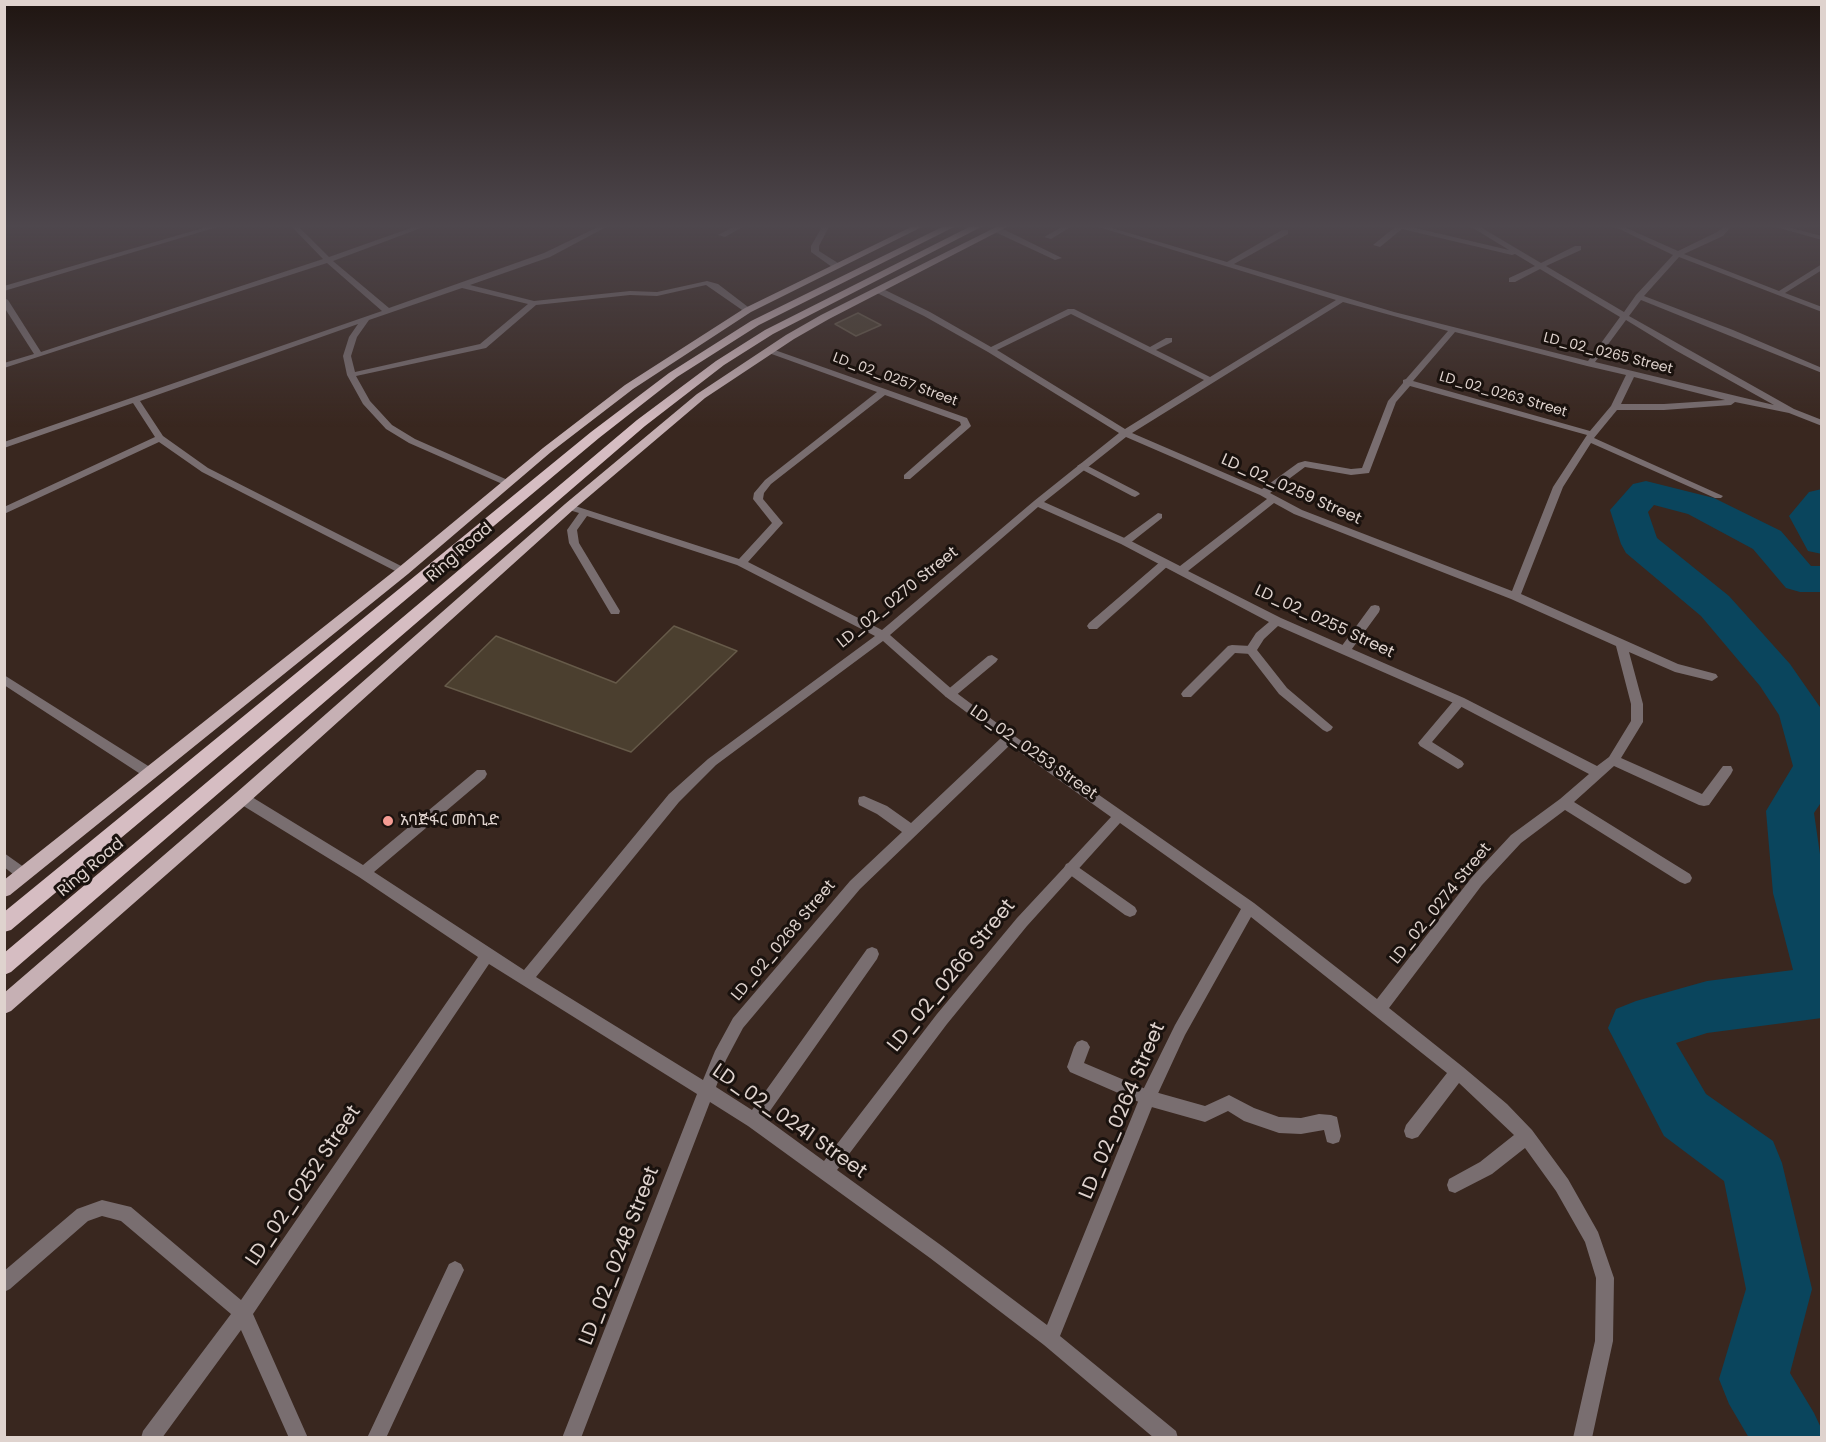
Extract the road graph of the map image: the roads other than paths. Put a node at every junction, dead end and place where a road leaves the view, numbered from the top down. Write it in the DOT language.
graph roads {
  1 [pos="230,292"];
  2 [pos="365,292"];
  3 [pos="442,292"];
  4 [pos="492,292"];
  5 [pos="665,292"];
  6 [pos="724,292"];
  7 [pos="782,292"];
  8 [pos="817,292"];
  9 [pos="844,292"];
  10 [pos="873,292"];
  11 [pos="883,292"];
  12 [pos="1316,292"];
  13 [pos="1586,292"];
  14 [pos="1643,292"];
  15 [pos="1775,292"];
  16 [pos="1782,292"];
  17 [pos="1779,294"];
  18 [pos="1639,297"];
  19 [pos="4,300"];
  20 [pos="1341,300"];
  21 [pos="534,303"];
  22 [pos="748,310"];
  23 [pos="1821,310"];
  24 [pos="387,311"];
  25 [pos="1625,316"];
  26 [pos="366,319"];
  27 [pos="1453,330"];
  28 [pos="1169,340"];
  29 [pos="769,350"];
  30 [pos="991,350"];
  31 [pos="1150,350"];
  32 [pos="39,355"];
  33 [pos="1590,364"];
  34 [pos="4,366"];
  35 [pos="1821,371"];
  36 [pos="1630,374"];
  37 [pos="351,375"];
  38 [pos="1210,380"];
  39 [pos="1406,382"];
  40 [pos="884,391"];
  41 [pos="135,400"];
  42 [pos="1740,401"];
  43 [pos="1615,407"];
  44 [pos="1791,411"];
  45 [pos="1821,423"];
  46 [pos="1125,433"];
  47 [pos="1591,436"];
  48 [pos="160,438"];
  49 [pos="4,445"];
  50 [pos="1082,466"];
  51 [pos="907,477"];
  52 [pos="507,483"];
  53 [pos="1135,494"];
  54 [pos="1268,496"];
  55 [pos="1718,496"];
  56 [pos="1037,503"];
  57 [pos="569,507"];
  58 [pos="4,511"];
  59 [pos="584,513"];
  60 [pos="1158,516"];
  61 [pos="1125,542"];
  62 [pos="741,563"];
  63 [pos="1165,563"];
  64 [pos="403,571"];
  65 [pos="1181,571"];
  66 [pos="1515,596"];
  67 [pos="1376,609"];
  68 [pos="615,611"];
  69 [pos="1277,621"];
  70 [pos="1093,626"];
  71 [pos="883,635"];
  72 [pos="1621,643"];
  73 [pos="1251,650"];
  74 [pos="1345,650"];
  75 [pos="992,659"];
  76 [pos="1712,677"];
  77 [pos="4,679"];
  78 [pos="950,694"];
  79 [pos="1187,694"];
  80 [pos="1460,701"];
  81 [pos="1327,727"];
  82 [pos="1009,738"];
  83 [pos="1612,760"];
  84 [pos="1458,764"];
  85 [pos="1727,770"];
  86 [pos="1597,772"];
  87 [pos="149,773"];
  88 [pos="481,774"];
  89 [pos="242,798"];
  90 [pos="864,801"];
  91 [pos="1564,803"];
  92 [pos="1120,815"];
  93 [pos="910,830"];
  94 [pos="4,860"];
  95 [pos="1071,868"];
  96 [pos="364,873"];
  97 [pos="24,874"];
  98 [pos="1685,878"];
  99 [pos="4,890"];
  100 [pos="1249,907"];
  101 [pos="1130,911"];
  102 [pos="4,924"];
  103 [pos="872,954"];
  104 [pos="487,955"];
  105 [pos="4,966"];
  106 [pos="526,978"];
  107 [pos="4,1005"];
  108 [pos="1378,1010"];
  109 [pos="1082,1047"];
  110 [pos="1458,1072"];
  111 [pos="707,1090"];
  112 [pos="1148,1098"];
  113 [pos="754,1120"];
  114 [pos="1412,1131"];
  115 [pos="1333,1136"];
  116 [pos="1526,1136"];
  117 [pos="826,1172"];
  118 [pos="1455,1185"];
  119 [pos="455,1270"];
  120 [pos="4,1283"];
  121 [pos="243,1314"];
  122 [pos="1050,1339"];
  123 [pos="150,1437"];
  124 [pos="299,1437"];
  125 [pos="376,1437"];
  126 [pos="571,1437"];
  127 [pos="1168,1437"];
  128 [pos="1582,1437"];
  1 -- 32 [label="street"];
  2 -- 24 [label="street"];
  3 -- 24 [label="street"];
  4 -- 21 [label="street"];
  5 -- 21 [label="street"];
  6 -- 22 [label="street"];
  7 -- 22 [label="main road"];
  8 -- 102 [label="highway, Ring Road"];
  9 -- 105 [label="highway, Ring Road"];
  10 -- 29 [label="main road"];
  11 -- 30 [label="street, LD_02_0259 Street"];
  12 -- 20 [label="street, LD_02_0265 Street"];
  13 -- 25 [label="street"];
  14 -- 18 [label="street"];
  15 -- 17 [label="street"];
  16 -- 17 [label="street"];
  17 -- 23 [label="street"];
  18 -- 25 [label="street"];
  18 -- 35 [label="street"];
  19 -- 32 [label="street"];
  20 -- 27 [label="street, LD_02_0265 Street"];
  20 -- 38 [label="street, LD_02_0270 Street"];
  21 -- 37 [label="street"];
  22 -- 52 [label="main road"];
  24 -- 26 [label="street"];
  25 -- 33 [label="street"];
  25 -- 44 [label="street"];
  26 -- 37 [label="street"];
  26 -- 41 [label="street"];
  27 -- 33 [label="street, LD_02_0265 Street"];
  27 -- 39 [label="street"];
  28 -- 31 [label="street"];
  29 -- 40 [label="street, LD_02_0257 Street"];
  29 -- 57 [label="main road"];
  30 -- 31 [label="street"];
  30 -- 46 [label="street, LD_02_0259 Street"];
  31 -- 38 [label="street"];
  32 -- 34 [label="street"];
  33 -- 36 [label="street, LD_02_0265 Street"];
  36 -- 42 [label="street, LD_02_0265 Street"];
  36 -- 43 [label="street"];
  37 -- 52 [label="street"];
  38 -- 46 [label="street, LD_02_0270 Street"];
  39 -- 47 [label="street, LD_02_0263 Street"];
  39 -- 54 [label="street"];
  40 -- 51 [label="street, LD_02_0257 Street"];
  40 -- 62 [label="street"];
  41 -- 48 [label="street"];
  41 -- 49 [label="street"];
  42 -- 43 [label="street, LD_02_0265 Street"];
  42 -- 44 [label="street, LD_02_0265 Street"];
  43 -- 47 [label="street"];
  44 -- 45 [label="street"];
  46 -- 50 [label="street, LD_02_0270 Street"];
  46 -- 54 [label="street, LD_02_0259 Street"];
  47 -- 55 [label="street, LD_02_0263 Street"];
  47 -- 66 [label="street"];
  48 -- 58 [label="street"];
  48 -- 64 [label="street"];
  50 -- 53 [label="street"];
  50 -- 56 [label="street, LD_02_0270 Street"];
  52 -- 64 [label="main road"];
  54 -- 65 [label="street"];
  54 -- 66 [label="street, LD_02_0259 Street"];
  56 -- 61 [label="street, LD_02_0255 Street"];
  56 -- 71 [label="street, LD_02_0270 Street"];
  57 -- 59 [label="street, LD_02_0253 Street"];
  57 -- 89 [label="main road"];
  59 -- 62 [label="street, LD_02_0253 Street"];
  59 -- 68 [label="street"];
  60 -- 61 [label="street"];
  61 -- 63 [label="street, LD_02_0255 Street"];
  62 -- 71 [label="street, LD_02_0253 Street"];
  63 -- 65 [label="street, LD_02_0255 Street"];
  63 -- 70 [label="street"];
  64 -- 87 [label="main road"];
  65 -- 69 [label="street, LD_02_0255 Street"];
  66 -- 72 [label="street, LD_02_0259 Street"];
  67 -- 74 [label="street"];
  69 -- 73 [label="street"];
  69 -- 74 [label="street, LD_02_0255 Street"];
  71 -- 78 [label="street, LD_02_0253 Street"];
  71 -- 106 [label="street, LD_02_0270 Street"];
  72 -- 76 [label="street, LD_02_0259 Street"];
  72 -- 83 [label="street, LD_02_0274 Street"];
  73 -- 79 [label="street"];
  73 -- 81 [label="street"];
  74 -- 80 [label="street, LD_02_0255 Street"];
  75 -- 78 [label="street"];
  77 -- 87 [label="street"];
  78 -- 82 [label="street, LD_02_0253 Street"];
  80 -- 84 [label="street"];
  80 -- 86 [label="street, LD_02_0255 Street"];
  82 -- 92 [label="street, LD_02_0253 Street"];
  82 -- 93 [label="street, LD_02_0268 Street"];
  83 -- 85 [label="street"];
  83 -- 86 [label="street, LD_02_0274 Street"];
  86 -- 91 [label="street, LD_02_0274 Street"];
  87 -- 97 [label="main road"];
  88 -- 96 [label="street"];
  89 -- 96 [label="street, LD_02_0241 Street"];
  89 -- 107 [label="main road"];
  90 -- 93 [label="street"];
  91 -- 98 [label="street"];
  91 -- 108 [label="street, LD_02_0274 Street"];
  92 -- 95 [label="street, LD_02_0266 Street"];
  92 -- 100 [label="street, LD_02_0253 Street"];
  93 -- 111 [label="street, LD_02_0268 Street"];
  94 -- 97 [label="street"];
  95 -- 101 [label="street"];
  95 -- 117 [label="street, LD_02_0266 Street"];
  96 -- 104 [label="street, LD_02_0241 Street"];
  97 -- 99 [label="main road"];
  100 -- 108 [label="street, LD_02_0253 Street"];
  100 -- 112 [label="street, LD_02_0264 Street"];
  103 -- 113 [label="street"];
  104 -- 106 [label="street, LD_02_0241 Street"];
  104 -- 121 [label="street, LD_02_0252 Street"];
  106 -- 111 [label="street, LD_02_0241 Street"];
  108 -- 110 [label="street, LD_02_0253 Street"];
  109 -- 112 [label="street"];
  110 -- 114 [label="street"];
  110 -- 116 [label="street, LD_02_0253 Street"];
  111 -- 113 [label="street, LD_02_0241 Street"];
  111 -- 126 [label="street, LD_02_0248 Street"];
  112 -- 115 [label="street"];
  112 -- 122 [label="street, LD_02_0264 Street"];
  113 -- 117 [label="street, LD_02_0241 Street"];
  116 -- 118 [label="street"];
  116 -- 128 [label="street, LD_02_0253 Street"];
  117 -- 122 [label="street, LD_02_0241 Street"];
  119 -- 125 [label="street"];
  120 -- 121 [label="street"];
  121 -- 123 [label="street, LD_02_0252 Street"];
  121 -- 124 [label="street"];
  122 -- 127 [label="street, LD_02_0241 Street"];
}
